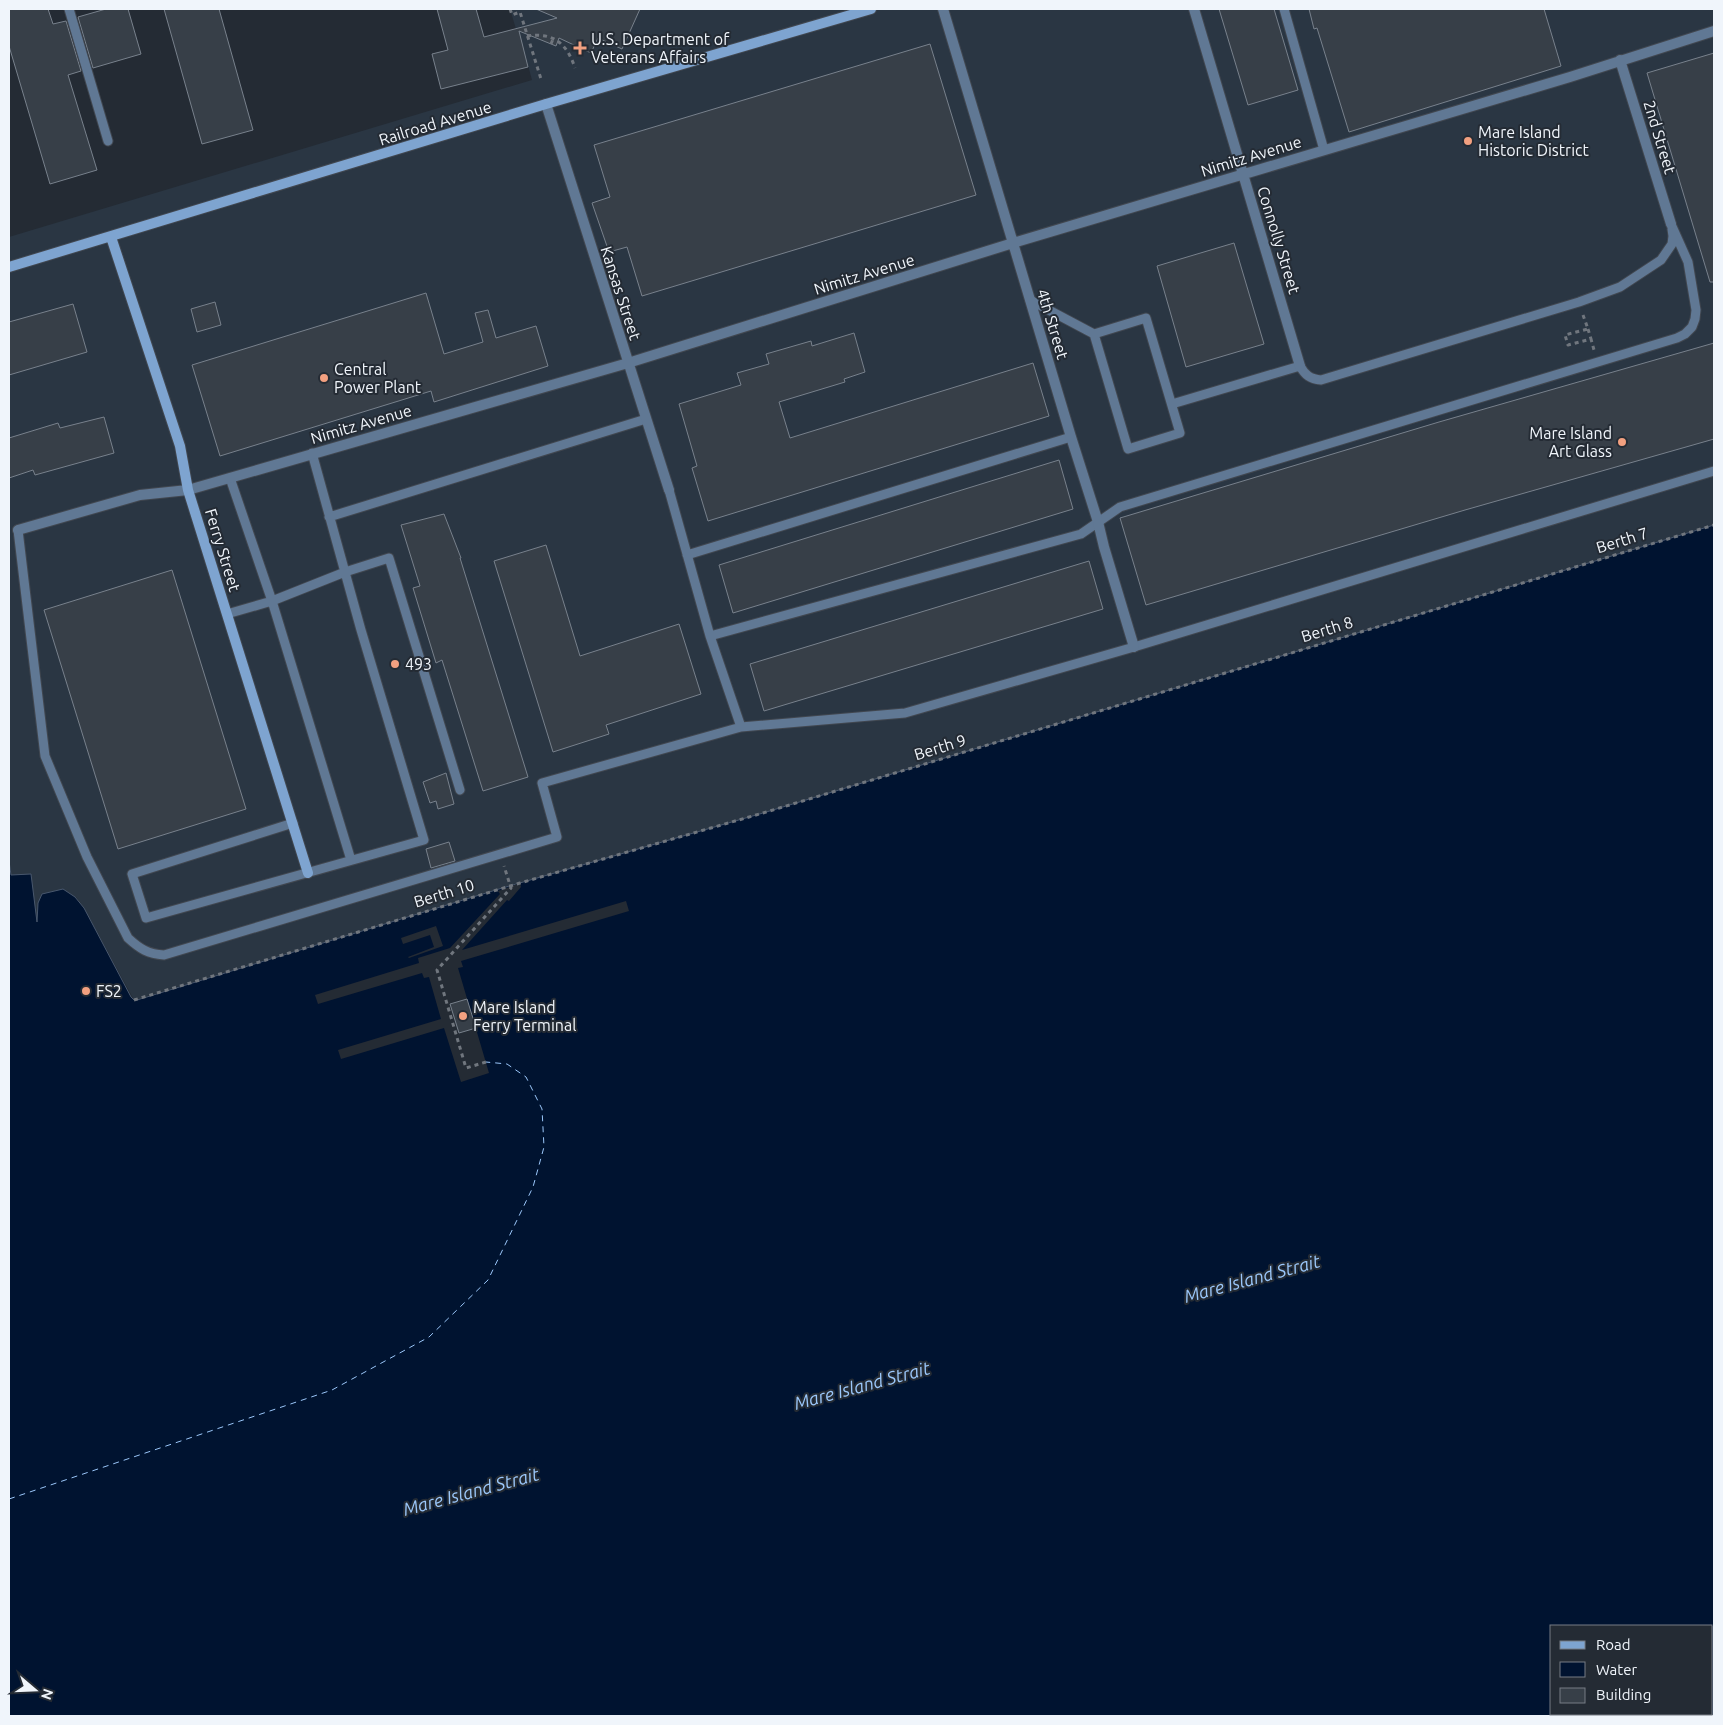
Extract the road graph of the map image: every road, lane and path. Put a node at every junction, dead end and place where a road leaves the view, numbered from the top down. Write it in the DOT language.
graph roads {
  1 [pos="70,9"];
  2 [pos="510,9"];
  3 [pos="871,9"];
  4 [pos="943,9"];
  5 [pos="1194,9"];
  6 [pos="1284,9"];
  7 [pos="1714,31"];
  8 [pos="527,36"];
  9 [pos="553,39"];
  10 [pos="551,44"];
  11 [pos="1620,60"];
  12 [pos="576,68"];
  13 [pos="541,79"];
  14 [pos="546,104"];
  15 [pos="108,141"];
  16 [pos="1324,150"];
  17 [pos="1244,175"];
  18 [pos="1671,224"];
  19 [pos="111,236"];
  20 [pos="1013,243"];
  21 [pos="9,267"];
  22 [pos="1030,300"];
  23 [pos="1579,302"];
  24 [pos="1588,329"];
  25 [pos="1094,334"];
  26 [pos="1591,339"];
  27 [pos="1598,362"];
  28 [pos="628,363"];
  29 [pos="1300,366"];
  30 [pos="1172,404"];
  31 [pos="646,419"];
  32 [pos="1071,437"];
  33 [pos="312,453"];
  34 [pos="1714,471"];
  35 [pos="230,478"];
  36 [pos="188,490"];
  37 [pos="669,490"];
  38 [pos="329,517"];
  39 [pos="1098,522"];
  40 [pos="1714,525"];
  41 [pos="18,530"];
  42 [pos="687,555"];
  43 [pos="344,572"];
  44 [pos="1538,578"];
  45 [pos="272,601"];
  46 [pos="227,614"];
  47 [pos="710,636"];
  48 [pos="1134,647"];
  49 [pos="1124,704"];
  50 [pos="741,727"];
  51 [pos="460,790"];
  52 [pos="763,813"];
  53 [pos="293,823"];
  54 [pos="351,860"];
  55 [pos="308,872"];
  56 [pos="508,880"];
  57 [pos="510,886"];
  58 [pos="134,1000"];
  59 [pos="486,1062"];
  1 -- 15 [label="lane"];
  2 -- 8 [label="path"];
  3 -- 14 [label="street, Railroad Avenue"];
  4 -- 20 [label="street, 4th Street"];
  5 -- 17 [label="street, Connolly Street"];
  6 -- 16 [label="lane"];
  7 -- 11 [label="street, Nimitz Avenue"];
  8 -- 9 [label="path"];
  8 -- 13 [label="path"];
  9 -- 10 [label="path"];
  9 -- 12 [label="path"];
  11 -- 16 [label="street, Nimitz Avenue"];
  11 -- 18 [label="street, 2nd Street"];
  14 -- 19 [label="street, Railroad Avenue"];
  14 -- 28 [label="street, Kansas Street"];
  16 -- 17 [label="street, Nimitz Avenue"];
  17 -- 20 [label="street, Nimitz Avenue"];
  17 -- 29 [label="street, Connolly Street"];
  18 -- 23 [label="lane"];
  18 -- 27 [label="lane"];
  19 -- 21 [label="street, Railroad Avenue"];
  19 -- 36 [label="street, Ferry Street"];
  20 -- 22 [label="street, 4th Street"];
  20 -- 28 [label="street, Nimitz Avenue"];
  22 -- 25 [label="lane"];
  22 -- 32 [label="street, 4th Street"];
  23 -- 24 [label="path"];
  23 -- 29 [label="lane"];
  24 -- 26 [label="path"];
  24 -- 26 [label="path"];
  25 -- 30 [label="lane"];
  25 -- 30 [label="lane"];
  26 -- 27 [label="path"];
  27 -- 39 [label="lane"];
  28 -- 31 [label="street, Kansas Street"];
  28 -- 33 [label="street, Nimitz Avenue"];
  29 -- 30 [label="lane"];
  31 -- 37 [label="street, Kansas Street"];
  31 -- 38 [label="lane"];
  32 -- 39 [label="street, 4th Street"];
  32 -- 42 [label="lane"];
  33 -- 35 [label="street, Nimitz Avenue"];
  33 -- 38 [label="lane"];
  34 -- 48 [label="lane"];
  35 -- 36 [label="street, Nimitz Avenue"];
  35 -- 45 [label="lane"];
  36 -- 41 [label="street, Nimitz Avenue"];
  36 -- 46 [label="street, Ferry Street"];
  37 -- 42 [label="lane"];
  38 -- 43 [label="lane"];
  39 -- 47 [label="lane"];
  39 -- 48 [label="street, 4th Street"];
  40 -- 44 [label="path, Berth 7"];
  41 -- 50 [label="lane"];
  42 -- 47 [label="lane"];
  43 -- 45 [label="lane"];
  43 -- 51 [label="lane"];
  43 -- 54 [label="lane"];
  44 -- 49 [label="path, Berth 8"];
  45 -- 46 [label="lane"];
  45 -- 54 [label="lane"];
  46 -- 53 [label="street, Ferry Street"];
  47 -- 50 [label="lane"];
  48 -- 50 [label="lane"];
  49 -- 52 [label="path, Berth 9"];
  52 -- 57 [label="path, Berth 10"];
  53 -- 55 [label="street, Ferry Street"];
  53 -- 55 [label="lane"];
  54 -- 55 [label="lane"];
  56 -- 57 [label="path"];
  57 -- 58 [label="path, Berth 10"];
  57 -- 59 [label="path"];
}
